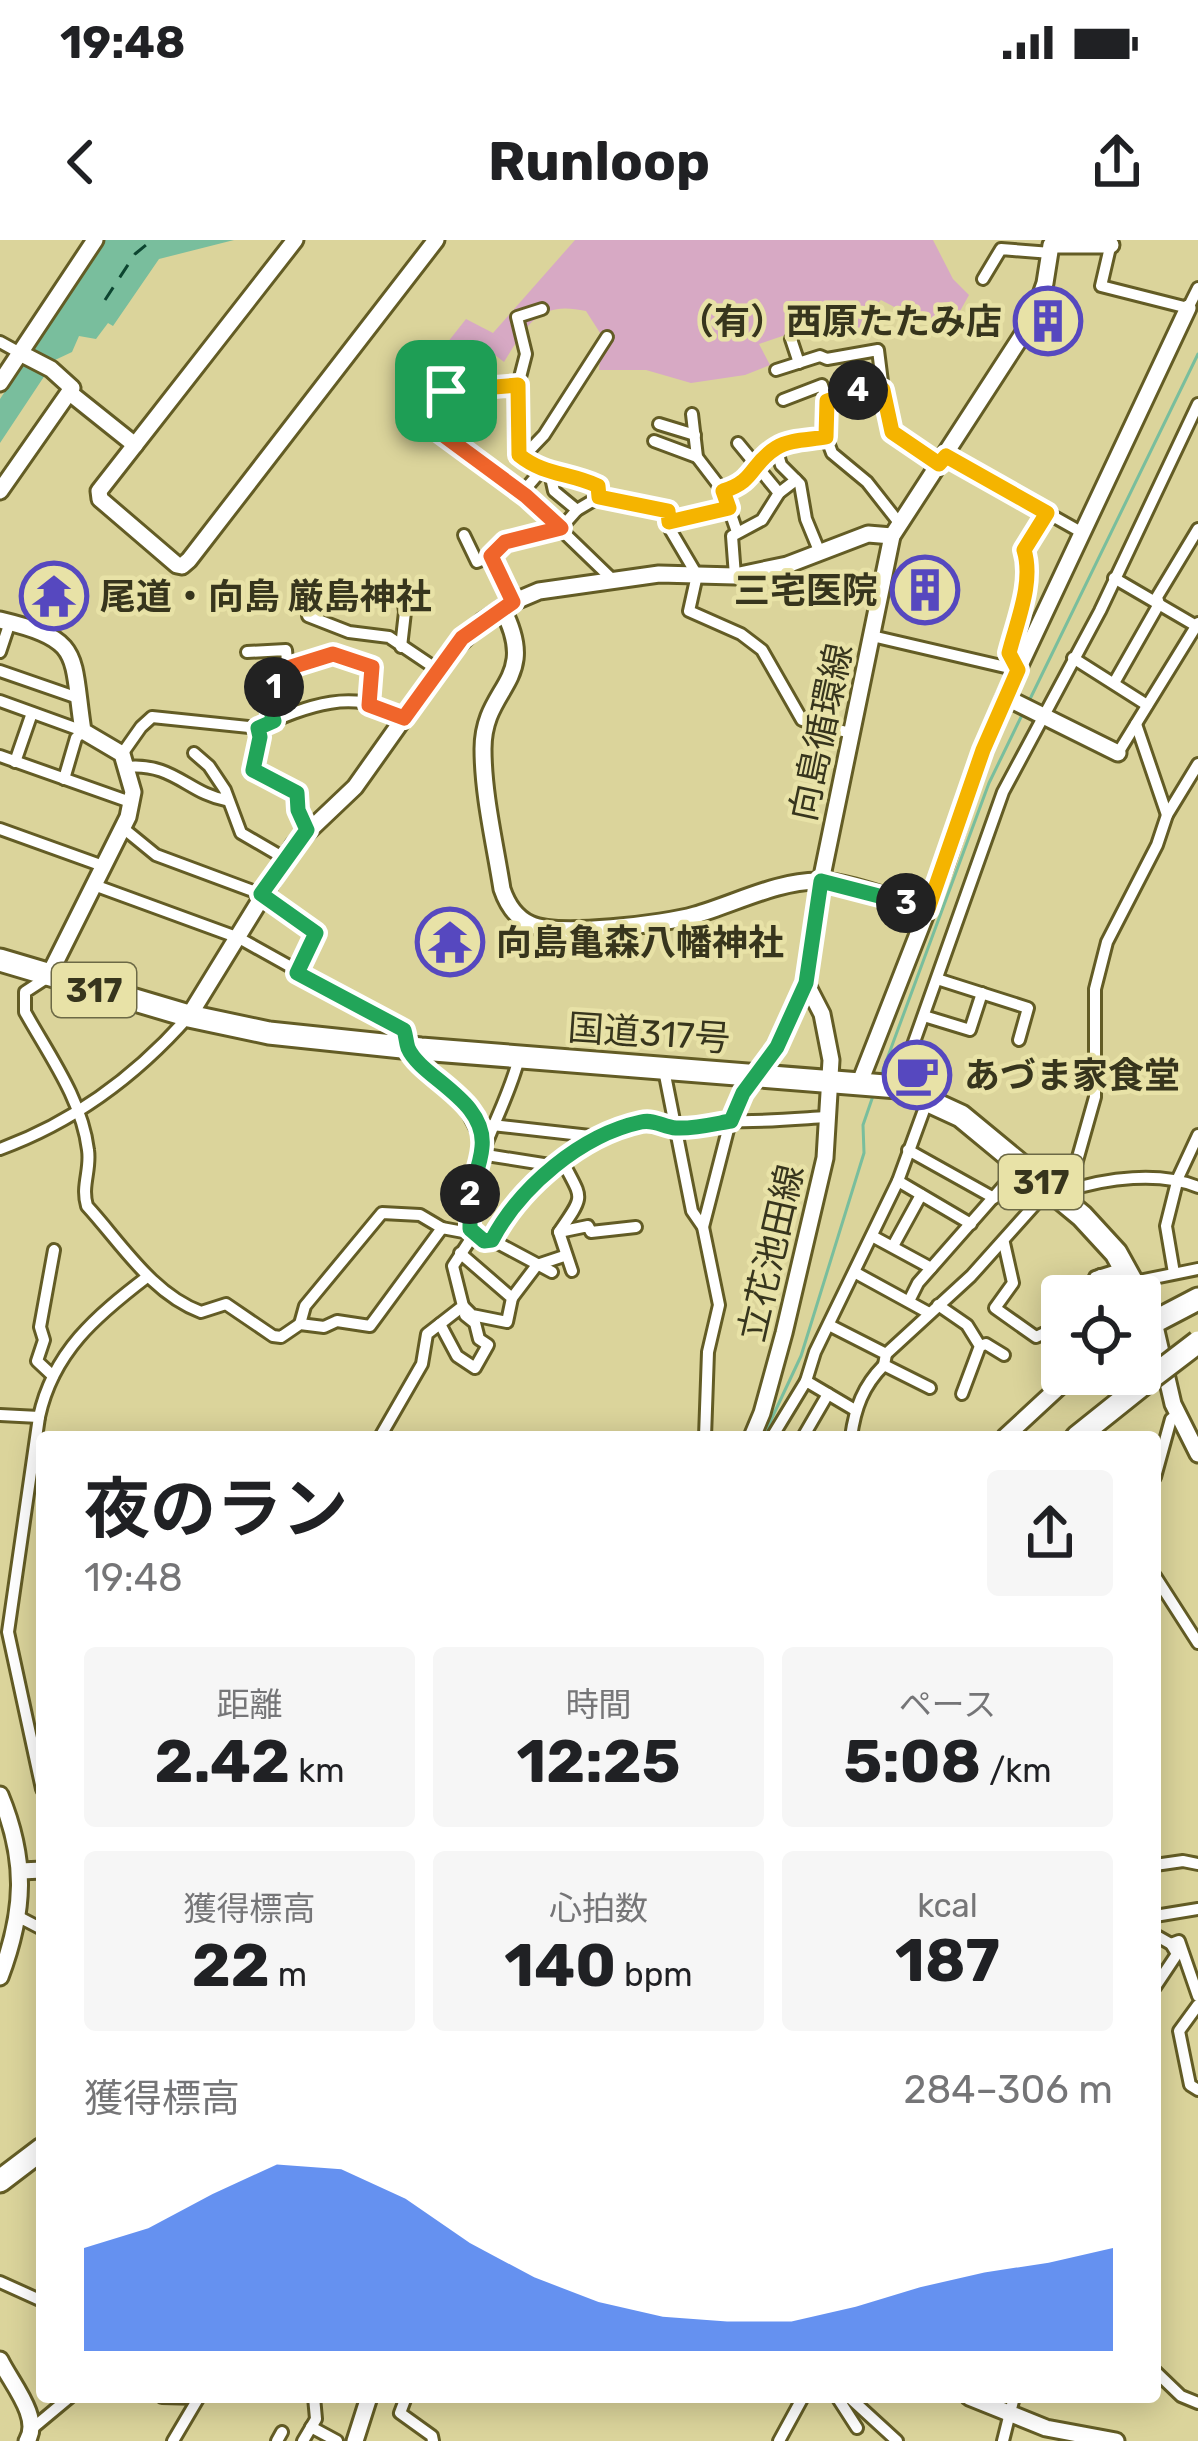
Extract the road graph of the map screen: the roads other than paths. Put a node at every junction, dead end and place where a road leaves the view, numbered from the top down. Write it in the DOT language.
graph roads {
  1 [pos="95,240"];
  2 [pos="296,240"];
  3 [pos="436,240"];
  4 [pos="1112,242"];
  5 [pos="1051,246"];
  6 [pos="983,279"];
  7 [pos="1198,288"];
  8 [pos="1188,308"];
  9 [pos="542,309"];
  10 [pos="607,337"];
  11 [pos="791,339"];
  12 [pos="0,342"];
  13 [pos="24,354"];
  14 [pos="799,363"];
  15 [pos="776,370"];
  16 [pos="0,383"];
  17 [pos="518,385"];
  18 [pos="883,390"];
  19 [pos="70,393"];
  20 [pos="783,400"];
  21 [pos="827,401"];
  22 [pos="1198,404"];
  23 [pos="692,414"];
  24 [pos="659,424"];
  25 [pos="695,435"];
  26 [pos="826,437"];
  27 [pos="654,441"];
  28 [pos="738,442"];
  29 [pos="135,445"];
  30 [pos="776,448"];
  31 [pos="697,457"];
  32 [pos="523,458"];
  33 [pos="943,460"];
  34 [pos="755,467"];
  35 [pos="545,472"];
  36 [pos="796,480"];
  37 [pos="0,491"];
  38 [pos="723,491"];
  39 [pos="522,494"];
  40 [pos="779,494"];
  41 [pos="599,497"];
  42 [pos="729,508"];
  43 [pos="577,510"];
  44 [pos="1047,513"];
  45 [pos="669,522"];
  46 [pos="561,528"];
  47 [pos="1198,529"];
  48 [pos="896,530"];
  49 [pos="737,532"];
  50 [pos="1081,532"];
  51 [pos="464,535"];
  52 [pos="820,553"];
  53 [pos="491,556"];
  54 [pos="697,575"];
  55 [pos="735,576"];
  56 [pos="1114,578"];
  57 [pos="613,580"];
  58 [pos="384,585"];
  59 [pos="1159,604"];
  60 [pos="508,605"];
  61 [pos="308,616"];
  62 [pos="5,621"];
  63 [pos="1197,626"];
  64 [pos="872,636"];
  65 [pos="401,647"];
  66 [pos="0,652"];
  67 [pos="247,652"];
  68 [pos="1073,658"];
  69 [pos="288,668"];
  70 [pos="438,670"];
  71 [pos="1018,670"];
  72 [pos="0,671"];
  73 [pos="1114,683"];
  74 [pos="78,698"];
  75 [pos="1009,699"];
  76 [pos="0,701"];
  77 [pos="369,705"];
  78 [pos="1147,705"];
  79 [pos="32,712"];
  80 [pos="1043,715"];
  81 [pos="404,718"];
  82 [pos="274,721"];
  83 [pos="1136,724"];
  84 [pos="258,728"];
  85 [pos="83,731"];
  86 [pos="850,734"];
  87 [pos="194,753"];
  88 [pos="1118,753"];
  89 [pos="0,756"];
  90 [pos="124,761"];
  91 [pos="15,762"];
  92 [pos="1198,764"];
  93 [pos="64,778"];
  94 [pos="226,800"];
  95 [pos="134,803"];
  96 [pos="1167,815"];
  97 [pos="123,828"];
  98 [pos="0,829"];
  99 [pos="307,830"];
  100 [pos="284,858"];
  101 [pos="104,866"];
  102 [pos="821,881"];
  103 [pos="94,885"];
  104 [pos="261,894"];
  105 [pos="928,909"];
  106 [pos="239,938"];
  107 [pos="0,962"];
  108 [pos="297,973"];
  109 [pos="48,977"];
  110 [pos="937,979"];
  111 [pos="806,983"];
  112 [pos="982,994"];
  113 [pos="189,1016"];
  114 [pos="924,1016"];
  115 [pos="1019,1040"];
  116 [pos="408,1047"];
  117 [pos="519,1056"];
  118 [pos="664,1067"];
  119 [pos="758,1074"];
  120 [pos="828,1079"];
  121 [pos="879,1084"];
  122 [pos="928,1099"];
  123 [pos="78,1110"];
  124 [pos="826,1117"];
  125 [pos="731,1121"];
  126 [pos="493,1125"];
  127 [pos="673,1128"];
  128 [pos="1198,1135"];
  129 [pos="599,1137"];
  130 [pos="482,1148"];
  131 [pos="0,1149"];
  132 [pos="908,1150"];
  133 [pos="560,1164"];
  134 [pos="1021,1166"];
  135 [pos="1178,1178"];
  136 [pos="898,1181"];
  137 [pos="1198,1187"];
  138 [pos="1060,1192"];
  139 [pos="921,1195"];
  140 [pos="994,1198"];
  141 [pos="971,1224"];
  142 [pos="636,1227"];
  143 [pos="703,1227"];
  144 [pos="442,1228"];
  145 [pos="559,1232"];
  146 [pos="474,1234"];
  147 [pos="872,1236"];
  148 [pos="492,1240"];
  149 [pos="1004,1243"];
  150 [pos="893,1246"];
  151 [pos="53,1250"];
  152 [pos="460,1253"];
  153 [pos="564,1256"];
  154 [pos="537,1264"];
  155 [pos="931,1268"];
  156 [pos="1198,1269"];
  157 [pos="572,1271"];
  158 [pos="552,1272"];
  159 [pos="856,1273"];
  160 [pos="1174,1273"];
  161 [pos="1130,1275"];
  162 [pos="146,1276"];
  163 [pos="512,1298"];
  164 [pos="1198,1299"];
  165 [pos="909,1301"];
  166 [pos="461,1308"];
  167 [pos="933,1309"];
  168 [pos="1161,1319"];
  169 [pos="300,1324"];
  170 [pos="440,1324"];
  171 [pos="830,1324"];
  172 [pos="1041,1335"];
  173 [pos="1198,1342"];
  174 [pos="980,1346"];
  175 [pos="1004,1354"];
  176 [pos="885,1359"];
  177 [pos="1161,1359"];
  178 [pos="53,1376"];
  179 [pos="806,1381"];
  180 [pos="930,1388"];
  181 [pos="828,1394"];
  182 [pos="962,1394"];
  183 [pos="1050,1395"];
  184 [pos="855,1409"];
  185 [pos="1178,1414"];
  186 [pos="0,1415"];
  187 [pos="39,1418"];
  188 [pos="37,1431"];
  189 [pos="383,1431"];
  190 [pos="705,1431"];
  191 [pos="754,1431"];
  192 [pos="776,1431"];
  193 [pos="806,1431"];
  194 [pos="851,1431"];
  195 [pos="1011,1431"];
  196 [pos="1084,1431"];
  197 [pos="36,1437"];
  198 [pos="1196,1446"];
  199 [pos="1161,1455"];
  200 [pos="1161,1585"];
  201 [pos="1198,1643"];
  202 [pos="7,1662"];
  203 [pos="36,1767"];
  204 [pos="0,1795"];
  205 [pos="1161,1864"];
  206 [pos="1198,1864"];
  207 [pos="36,1870"];
  208 [pos="21,1871"];
  209 [pos="1198,1909"];
  210 [pos="1161,1915"];
  211 [pos="17,1916"];
  212 [pos="36,1926"];
  213 [pos="1161,1938"];
  214 [pos="1171,1944"];
  215 [pos="0,1977"];
  216 [pos="1161,1978"];
  217 [pos="1198,2001"];
  218 [pos="1198,2090"];
  219 [pos="36,2154"];
  220 [pos="0,2181"];
  221 [pos="0,2282"];
  222 [pos="36,2298"];
  223 [pos="0,2360"];
  224 [pos="1161,2377"];
  225 [pos="64,2403"];
  226 [pos="195,2403"];
  227 [pos="315,2403"];
  228 [pos="367,2403"];
  229 [pos="404,2403"];
  230 [pos="800,2403"];
  231 [pos="841,2403"];
  232 [pos="856,2403"];
  233 [pos="982,2403"];
  234 [pos="1011,2403"];
  235 [pos="1198,2403"];
  236 [pos="1006,2415"];
  237 [pos="311,2427"];
  238 [pos="857,2428"];
  239 [pos="30,2434"];
  240 [pos="173,2441"];
  241 [pos="303,2441"];
  242 [pos="337,2441"];
  243 [pos="355,2441"];
  244 [pos="433,2441"];
  245 [pos="779,2441"];
  246 [pos="897,2441"];
  247 [pos="1003,2441"];
  248 [pos="1116,2441"];
  1 -- 13 [label="street"];
  2 -- 29 [label="street"];
  3 -- 29 [label="street"];
  4 -- 5 [label="street"];
  4 -- 8 [label="street"];
  5 -- 6 [label="street"];
  5 -- 33 [label="street, 向島循環線"];
  7 -- 8 [label="street"];
  8 -- 50 [label="street"];
  9 -- 17 [label="street"];
  10 -- 32 [label="street"];
  11 -- 14 [label="street"];
  12 -- 13 [label="street"];
  13 -- 16 [label="street"];
  13 -- 19 [label="street"];
  14 -- 15 [label="street"];
  14 -- 18 [label="street"];
  17 -- 32 [label="street"];
  17 -- 39 [label="street"];
  18 -- 21 [label="street"];
  18 -- 33 [label="street"];
  19 -- 29 [label="street"];
  19 -- 37 [label="street"];
  20 -- 21 [label="street"];
  21 -- 26 [label="street"];
  22 -- 56 [label="street"];
  23 -- 25 [label="street"];
  24 -- 25 [label="street"];
  25 -- 31 [label="street"];
  26 -- 30 [label="street"];
  26 -- 48 [label="street"];
  27 -- 31 [label="street"];
  28 -- 34 [label="street"];
  30 -- 34 [label="street"];
  30 -- 36 [label="street"];
  31 -- 38 [label="street"];
  32 -- 35 [label="street"];
  33 -- 44 [label="street"];
  33 -- 48 [label="street, 向島循環線"];
  34 -- 38 [label="street"];
  34 -- 40 [label="street"];
  35 -- 39 [label="street"];
  35 -- 41 [label="street"];
  35 -- 43 [label="street"];
  36 -- 40 [label="street"];
  36 -- 52 [label="street"];
  38 -- 42 [label="street"];
  39 -- 46 [label="street"];
  40 -- 49 [label="street"];
  41 -- 43 [label="street"];
  41 -- 45 [label="street"];
  42 -- 45 [label="street"];
  42 -- 49 [label="street"];
  43 -- 46 [label="street"];
  44 -- 50 [label="street"];
  44 -- 71 [label="street"];
  45 -- 54 [label="street"];
  46 -- 53 [label="street"];
  46 -- 57 [label="street"];
  47 -- 59 [label="street"];
  48 -- 52 [label="street"];
  48 -- 64 [label="street, 向島循環線"];
  49 -- 55 [label="street"];
  50 -- 71 [label="street"];
  51 -- 53 [label="street"];
  52 -- 55 [label="street"];
  53 -- 60 [label="street"];
  54 -- 55 [label="street"];
  54 -- 57 [label="street"];
  54 -- 86 [label="street"];
  56 -- 59 [label="street"];
  56 -- 68 [label="street"];
  57 -- 60 [label="street"];
  58 -- 65 [label="street"];
  59 -- 63 [label="street"];
  59 -- 73 [label="street"];
  60 -- 70 [label="street"];
  60 -- 102 [label="street"];
  61 -- 65 [label="street"];
  62 -- 66 [label="street"];
  62 -- 74 [label="street"];
  63 -- 78 [label="street"];
  64 -- 71 [label="street"];
  64 -- 86 [label="street, 向島循環線"];
  65 -- 70 [label="street"];
  67 -- 69 [label="street"];
  68 -- 73 [label="street"];
  68 -- 80 [label="street"];
  69 -- 77 [label="street"];
  69 -- 82 [label="street"];
  70 -- 81 [label="street"];
  71 -- 75 [label="street"];
  72 -- 74 [label="street"];
  73 -- 78 [label="street"];
  74 -- 85 [label="street"];
  75 -- 80 [label="street"];
  75 -- 105 [label="street"];
  76 -- 79 [label="street"];
  77 -- 81 [label="street"];
  77 -- 82 [label="street"];
  78 -- 83 [label="street"];
  79 -- 85 [label="street"];
  79 -- 91 [label="street"];
  80 -- 88 [label="street"];
  80 -- 110 [label="street"];
  81 -- 99 [label="street"];
  82 -- 84 [label="street"];
  83 -- 88 [label="street"];
  83 -- 96 [label="street"];
  84 -- 90 [label="street"];
  84 -- 99 [label="street"];
  85 -- 90 [label="street"];
  85 -- 93 [label="street"];
  86 -- 102 [label="street, 向島循環線"];
  87 -- 94 [label="street"];
  89 -- 91 [label="street"];
  90 -- 94 [label="street"];
  90 -- 95 [label="street"];
  91 -- 93 [label="street"];
  92 -- 96 [label="street"];
  93 -- 95 [label="street"];
  94 -- 100 [label="street"];
  95 -- 97 [label="street"];
  96 -- 138 [label="street"];
  97 -- 101 [label="street"];
  97 -- 104 [label="street"];
  98 -- 101 [label="street"];
  99 -- 100 [label="street"];
  100 -- 104 [label="street"];
  101 -- 103 [label="street"];
  102 -- 105 [label="street"];
  102 -- 111 [label="street, 向島循環線"];
  103 -- 106 [label="street"];
  103 -- 109 [label="street"];
  104 -- 106 [label="street"];
  104 -- 108 [label="street"];
  105 -- 121 [label="street"];
  106 -- 108 [label="street"];
  106 -- 113 [label="street"];
  107 -- 109 [label="highway, 国道317号 / 317"];
  108 -- 116 [label="street"];
  109 -- 113 [label="highway, 国道317号 / 317"];
  109 -- 123 [label="street"];
  110 -- 112 [label="street"];
  110 -- 114 [label="street"];
  111 -- 119 [label="street"];
  111 -- 120 [label="street, 向島循環線"];
  112 -- 114 [label="street"];
  112 -- 115 [label="street"];
  113 -- 116 [label="highway, 国道317号 / 317"];
  113 -- 123 [label="street"];
  114 -- 121 [label="street"];
  116 -- 117 [label="highway, 国道317号 / 317"];
  116 -- 130 [label="street"];
  117 -- 118 [label="highway, 国道317号 / 317"];
  117 -- 126 [label="street"];
  118 -- 119 [label="highway, 国道317号 / 317"];
  118 -- 127 [label="street"];
  119 -- 120 [label="highway, 国道317号 / 317"];
  119 -- 125 [label="street"];
  120 -- 121 [label="highway, 国道317号 / 317"];
  120 -- 124 [label="street, 立花池田線"];
  121 -- 122 [label="highway, 国道317号 / 317"];
  122 -- 132 [label="street"];
  122 -- 134 [label="highway, 国道317号 / 317"];
  123 -- 131 [label="street"];
  123 -- 162 [label="street"];
  124 -- 125 [label="street"];
  124 -- 191 [label="street, 立花池田線"];
  125 -- 127 [label="street"];
  125 -- 143 [label="street"];
  126 -- 129 [label="street"];
  126 -- 130 [label="street"];
  127 -- 129 [label="street"];
  127 -- 143 [label="street"];
  128 -- 135 [label="street"];
  129 -- 133 [label="street"];
  130 -- 133 [label="street"];
  130 -- 146 [label="street"];
  132 -- 136 [label="street"];
  132 -- 140 [label="street"];
  133 -- 145 [label="street"];
  133 -- 148 [label="street"];
  134 -- 138 [label="highway, 国道317号 / 317"];
  134 -- 140 [label="street"];
  135 -- 137 [label="street"];
  135 -- 138 [label="street"];
  135 -- 160 [label="street"];
  136 -- 139 [label="street"];
  136 -- 147 [label="street"];
  138 -- 149 [label="street"];
  138 -- 161 [label="highway, 国道317号 / 317"];
  139 -- 141 [label="street"];
  139 -- 150 [label="street"];
  140 -- 141 [label="street"];
  141 -- 155 [label="street"];
  142 -- 145 [label="street"];
  143 -- 190 [label="street"];
  144 -- 146 [label="street"];
  144 -- 169 [label="street"];
  144 -- 169 [label="street"];
  145 -- 153 [label="street"];
  146 -- 148 [label="street"];
  146 -- 152 [label="street"];
  147 -- 150 [label="street"];
  147 -- 159 [label="street"];
  148 -- 154 [label="street"];
  149 -- 167 [label="street"];
  149 -- 172 [label="street"];
  150 -- 155 [label="street"];
  151 -- 178 [label="street"];
  152 -- 163 [label="street"];
  152 -- 166 [label="street"];
  153 -- 154 [label="street"];
  153 -- 157 [label="street"];
  154 -- 158 [label="street"];
  154 -- 163 [label="street"];
  155 -- 165 [label="street"];
  156 -- 160 [label="street"];
  159 -- 165 [label="street"];
  159 -- 171 [label="street"];
  160 -- 161 [label="street"];
  162 -- 169 [label="street"];
  162 -- 178 [label="street"];
  163 -- 166 [label="street"];
  164 -- 168 [label="highway"];
  165 -- 167 [label="street"];
  166 -- 170 [label="street"];
  166 -- 170 [label="street"];
  167 -- 174 [label="street"];
  167 -- 176 [label="street"];
  170 -- 189 [label="street"];
  171 -- 176 [label="street"];
  171 -- 179 [label="street"];
  173 -- 196 [label="highway, bridge"];
  174 -- 175 [label="street"];
  174 -- 182 [label="street"];
  176 -- 180 [label="street"];
  176 -- 184 [label="street"];
  177 -- 185 [label="street"];
  178 -- 187 [label="street"];
  179 -- 181 [label="street"];
  179 -- 192 [label="street"];
  181 -- 184 [label="street"];
  181 -- 193 [label="street"];
  183 -- 195 [label="street"];
  184 -- 194 [label="street"];
  185 -- 198 [label="street"];
  185 -- 199 [label="street"];
  186 -- 187 [label="street"];
  187 -- 188 [label="street"];
  197 -- 202 [label="street"];
  200 -- 201 [label="street"];
  202 -- 203 [label="street"];
  204 -- 208 [label="street"];
  205 -- 206 [label="street"];
  207 -- 208 [label="street"];
  208 -- 211 [label="street"];
  209 -- 210 [label="street"];
  211 -- 212 [label="street"];
  211 -- 215 [label="street"];
  213 -- 214 [label="street"];
  214 -- 216 [label="street"];
  214 -- 217 [label="street"];
  217 -- 218 [label="street"];
  219 -- 220 [label="highway"];
  221 -- 222 [label="street"];
  223 -- 239 [label="street"];
  224 -- 235 [label="street"];
  225 -- 239 [label="street"];
  226 -- 240 [label="street"];
  227 -- 237 [label="street"];
  228 -- 243 [label="street"];
  229 -- 244 [label="street"];
  230 -- 245 [label="street"];
  231 -- 238 [label="street"];
  232 -- 246 [label="street"];
  233 -- 236 [label="street"];
  234 -- 236 [label="street"];
  236 -- 247 [label="street"];
  236 -- 248 [label="street"];
  237 -- 241 [label="street"];
  237 -- 242 [label="street"];
}
